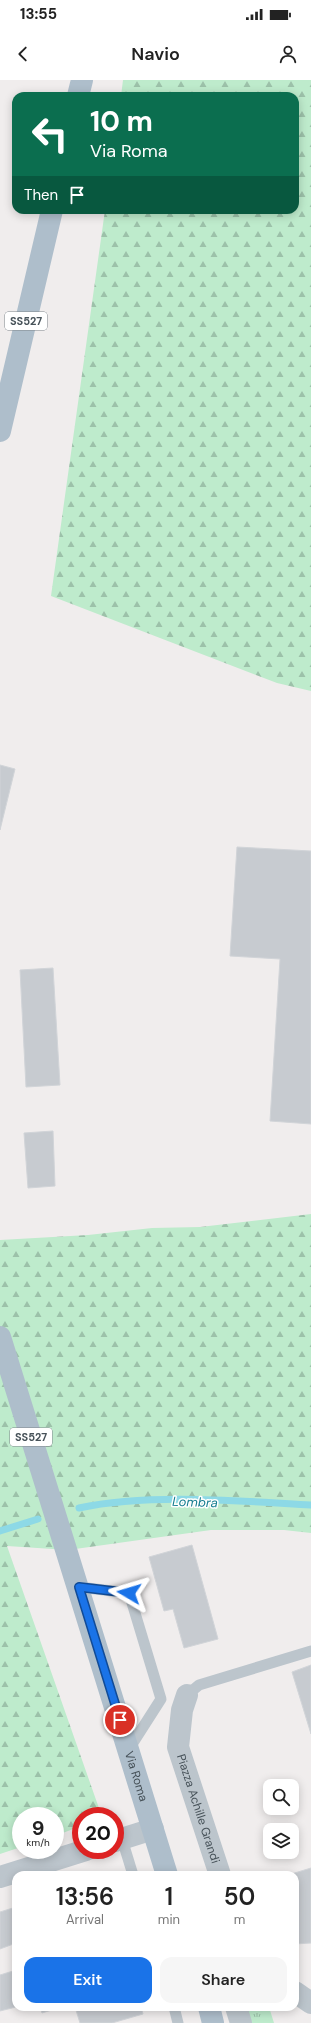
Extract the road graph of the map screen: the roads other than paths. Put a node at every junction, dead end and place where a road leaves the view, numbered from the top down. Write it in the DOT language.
graph roads {
  1 [pos="82,80"];
  2 [pos="79,92"];
  3 [pos="51,214"];
  4 [pos="0,431"];
  5 [pos="0,1337"];
  6 [pos="79,1587"];
  7 [pos="311,1651"];
  8 [pos="187,1694"];
  9 [pos="129,1749"];
  10 [pos="153,1830"];
  11 [pos="124,1838"];
  12 [pos="72,1854"];
  13 [pos="124,1854"];
  14 [pos="19,1871"];
  15 [pos="131,1871"];
  16 [pos="166,1871"];
  17 [pos="219,1871"];
  18 [pos="12,1873"];
  19 [pos="0,1877"];
  20 [pos="299,1995"];
  21 [pos="311,2003"];
  22 [pos="175,2011"];
  23 [pos="210,2011"];
  24 [pos="237,2011"];
  25 [pos="178,2023"];
  26 [pos="214,2023"];
  27 [pos="241,2023"];
  1 -- 2 [label="main road"];
  3 -- 4 [label="main road, SS527"];
  5 -- 6 [label="main road, Via Roma / SS527"];
  6 -- 9 [label="main road, Via Roma / SS527"];
  6 -- 9 [label="lane"];
  7 -- 8 [label="lane"];
  8 -- 17 [label="street, Piazza Achille Grandi"];
  9 -- 10 [label="main road, Via Roma / SS527"];
  10 -- 11 [label="street"];
  10 -- 16 [label="main road, Via Roma / SS527"];
  12 -- 14 [label="street"];
  13 -- 15 [label="lane"];
  18 -- 19 [label="street"];
  20 -- 21 [label="street"];
  22 -- 25 [label="lane"];
  23 -- 26 [label="main road"];
  24 -- 27 [label="street"];
}
